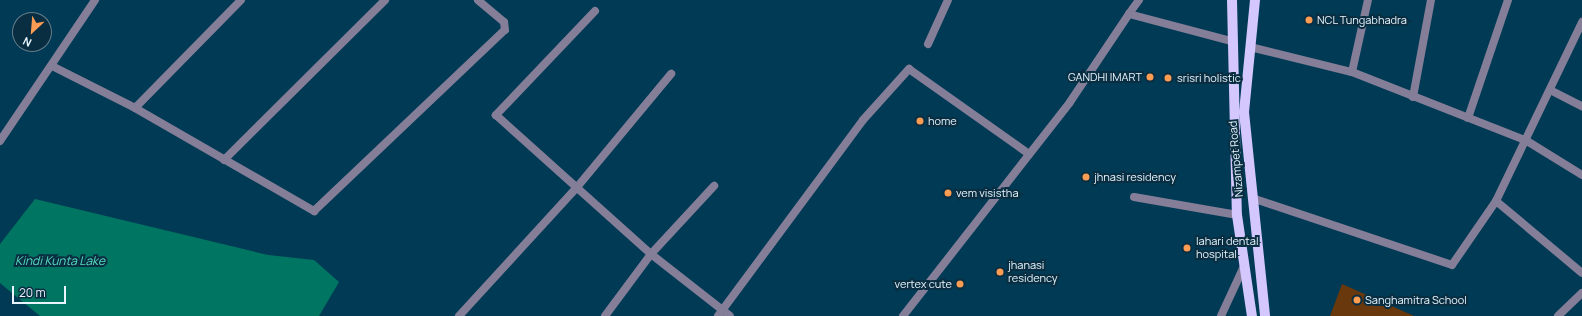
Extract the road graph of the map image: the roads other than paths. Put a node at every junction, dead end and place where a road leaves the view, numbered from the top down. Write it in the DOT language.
graph roads {
  1 [pos="95,0"];
  2 [pos="241,0"];
  3 [pos="385,0"];
  4 [pos="478,0"];
  5 [pos="948,0"];
  6 [pos="1139,0"];
  7 [pos="1232,0"];
  8 [pos="1255,0"];
  9 [pos="1368,0"];
  10 [pos="1431,0"];
  11 [pos="1508,0"];
  12 [pos="595,11"];
  13 [pos="1129,14"];
  14 [pos="1582,22"];
  15 [pos="1231,41"];
  16 [pos="928,44"];
  17 [pos="1250,48"];
  18 [pos="52,66"];
  19 [pos="1352,72"];
  20 [pos="671,74"];
  21 [pos="1550,90"];
  22 [pos="1413,97"];
  23 [pos="1582,106"];
  24 [pos="135,108"];
  25 [pos="1468,118"];
  26 [pos="0,141"];
  27 [pos="1526,141"];
  28 [pos="1029,154"];
  29 [pos="224,160"];
  30 [pos="1582,175"];
  31 [pos="578,186"];
  32 [pos="714,186"];
  33 [pos="1134,197"];
  34 [pos="1252,198"];
  35 [pos="1496,201"];
  36 [pos="1237,215"];
  37 [pos="651,254"];
  38 [pos="1245,264"];
  39 [pos="1582,273"];
  40 [pos="1582,293"];
  41 [pos="720,313"];
  42 [pos="459,316"];
  43 [pos="605,316"];
  44 [pos="730,316"];
  45 [pos="903,316"];
  46 [pos="1220,316"];
  47 [pos="1252,316"];
  48 [pos="1265,316"];
  49 [pos="1558,316"];
  1 -- 18 [label="street"];
  2 -- 24 [label="street"];
  3 -- 29 [label="street"];
  4 -- 29 [label="street"];
  5 -- 16 [label="street"];
  6 -- 13 [label="street"];
  7 -- 15 [label="main road, Nizampet Road"];
  8 -- 17 [label="main road, Nizampet Road"];
  9 -- 19 [label="street"];
  10 -- 22 [label="street"];
  11 -- 25 [label="street"];
  12 -- 31 [label="street"];
  13 -- 15 [label="street"];
  13 -- 28 [label="street"];
  14 -- 21 [label="street"];
  15 -- 36 [label="main road, Nizampet Road"];
  17 -- 19 [label="street"];
  17 -- 34 [label="main road, Nizampet Road"];
  18 -- 24 [label="street"];
  18 -- 26 [label="street"];
  19 -- 22 [label="street"];
  20 -- 31 [label="street"];
  21 -- 23 [label="street"];
  21 -- 27 [label="street"];
  22 -- 25 [label="street"];
  24 -- 29 [label="street"];
  25 -- 27 [label="street"];
  27 -- 30 [label="street"];
  27 -- 35 [label="street"];
  28 -- 41 [label="street"];
  28 -- 45 [label="street"];
  31 -- 37 [label="street"];
  31 -- 42 [label="street"];
  32 -- 37 [label="street"];
  33 -- 36 [label="street"];
  34 -- 35 [label="street"];
  34 -- 48 [label="main road, Nizampet Road"];
  35 -- 39 [label="street"];
  36 -- 38 [label="main road, Nizampet Road"];
  37 -- 41 [label="street"];
  37 -- 43 [label="street"];
  38 -- 46 [label="street"];
  38 -- 47 [label="main road, Nizampet Road"];
  40 -- 49 [label="street"];
  41 -- 44 [label="street"];
}
